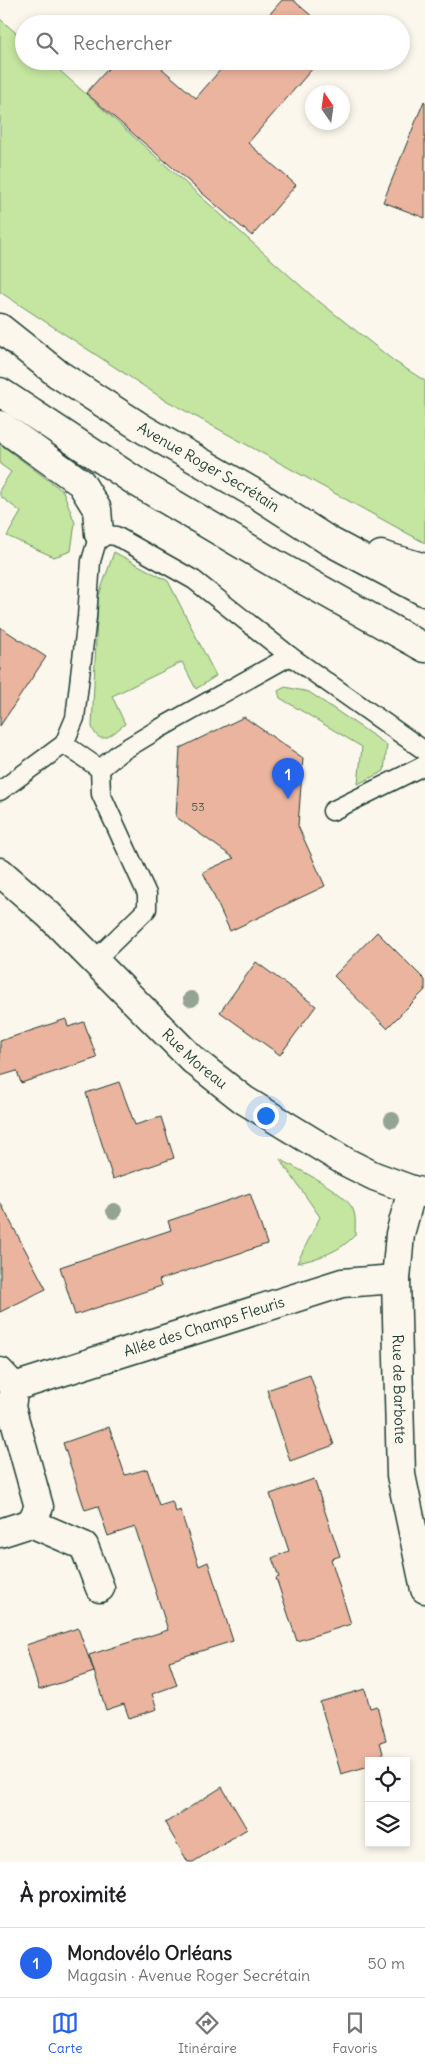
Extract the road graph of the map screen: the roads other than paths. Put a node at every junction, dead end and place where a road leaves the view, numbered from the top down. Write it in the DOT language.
graph roads {
  1 [pos="0,328"];
  2 [pos="0,392"];
  3 [pos="0,424"];
  4 [pos="98,534"];
  5 [pos="329,541"];
  6 [pos="425,568"];
  7 [pos="425,592"];
  8 [pos="425,648"];
  9 [pos="290,656"];
  10 [pos="64,744"];
  11 [pos="425,751"];
  12 [pos="425,765"];
  13 [pos="100,769"];
  14 [pos="0,791"];
  15 [pos="332,811"];
  16 [pos="0,872"];
  17 [pos="94,961"];
  18 [pos="418,1192"];
  19 [pos="396,1279"];
  20 [pos="7,1380"];
  21 [pos="31,1523"];
  22 [pos="0,1533"];
  23 [pos="100,1588"];
  24 [pos="425,1589"];
  1 -- 5 [label="street, Avenue Roger Secrétain"];
  2 -- 8 [label="street"];
  3 -- 4 [label="street"];
  4 -- 9 [label="lane"];
  4 -- 10 [label="lane"];
  5 -- 6 [label="street"];
  5 -- 7 [label="street, Avenue Roger Secrétain"];
  9 -- 11 [label="lane"];
  9 -- 13 [label="lane"];
  10 -- 13 [label="lane"];
  10 -- 14 [label="lane"];
  12 -- 15 [label="lane"];
  13 -- 17 [label="lane"];
  16 -- 17 [label="street, Rue Moreau"];
  17 -- 18 [label="street, Rue Moreau"];
  18 -- 19 [label="street, Rue de Barbotte"];
  19 -- 20 [label="street, Allée des Champs Fleuris"];
  19 -- 24 [label="street, Rue de Barbotte"];
  20 -- 21 [label="street, Allée des Champs Fleuris"];
  21 -- 22 [label="street"];
  21 -- 23 [label="street"];
}
